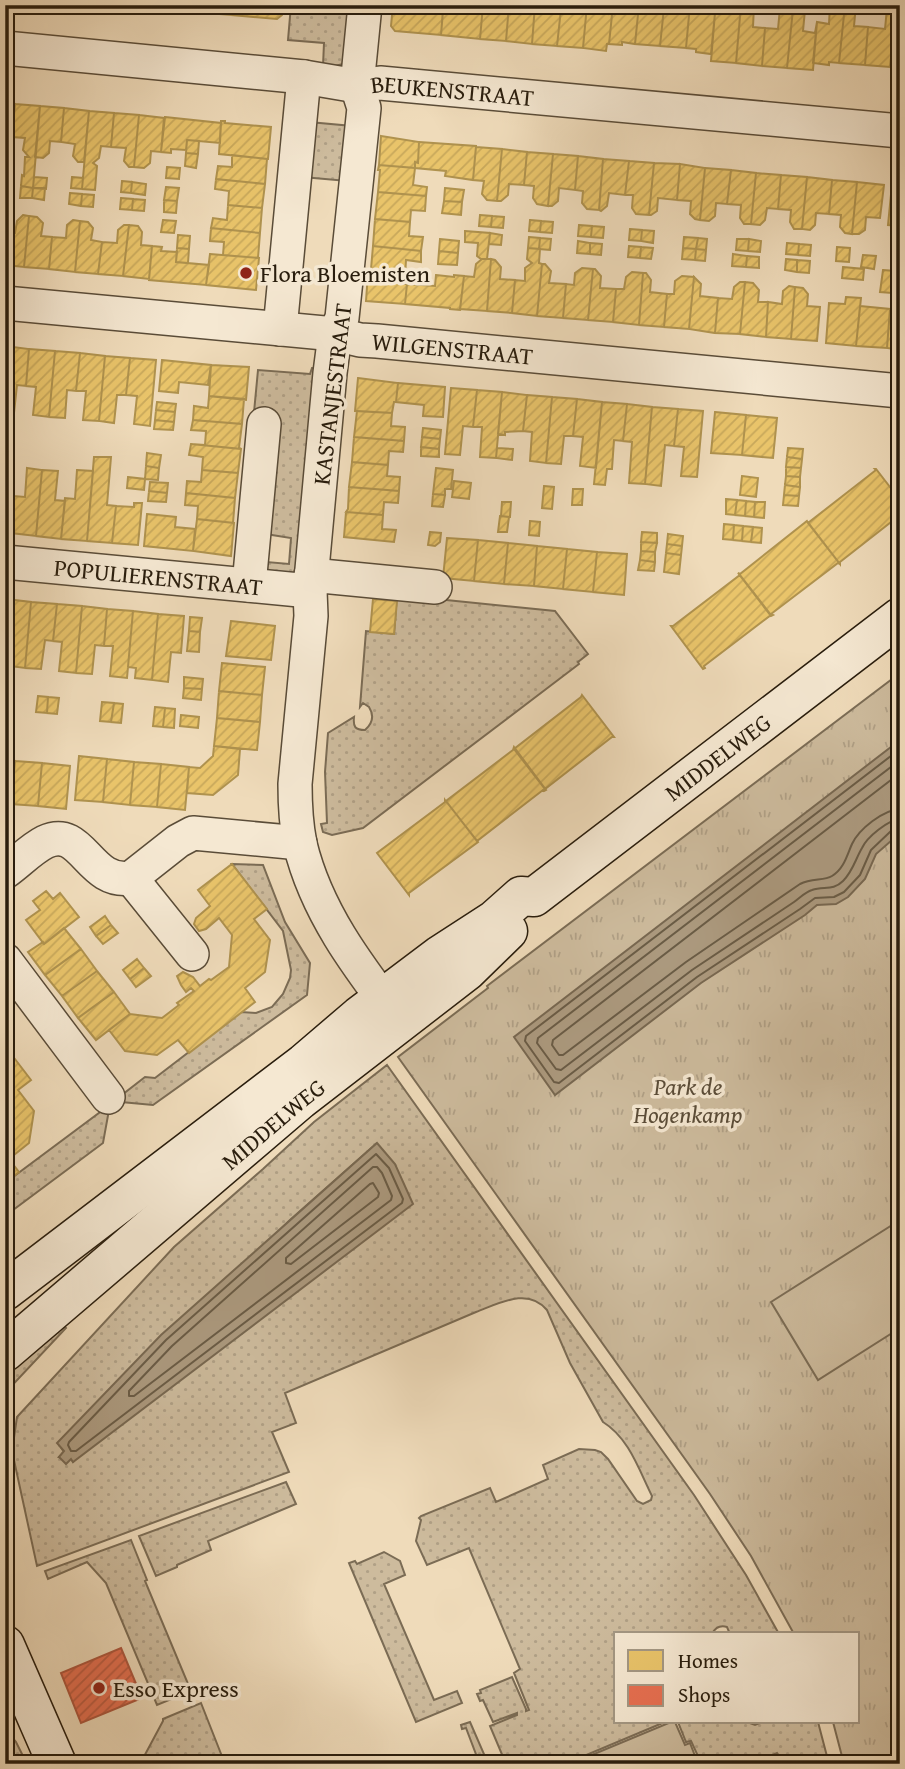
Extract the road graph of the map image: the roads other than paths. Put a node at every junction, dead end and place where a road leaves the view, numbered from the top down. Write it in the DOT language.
graph roads {
  1 [pos="365,5"];
  2 [pos="5,48"];
  3 [pos="304,77"];
  4 [pos="357,86"];
  5 [pos="900,131"];
  6 [pos="5,303"];
  7 [pos="280,329"];
  8 [pos="335,334"];
  9 [pos="900,391"];
  10 [pos="264,424"];
  11 [pos="5,562"];
  12 [pos="311,583"];
  13 [pos="249,585"];
  14 [pos="435,587"];
  15 [pos="900,617"];
  16 [pos="300,843"];
  17 [pos="5,872"];
  18 [pos="131,878"];
  19 [pos="192,954"];
  20 [pos="5,960"];
  21 [pos="392,1010"];
  22 [pos="108,1097"];
  23 [pos="5,1291"];
  24 [pos="5,1352"];
  25 [pos="5,1645"];
  26 [pos="57,1764"];
  1 -- 4 [label="street, KASTANJESTRAAT"];
  2 -- 3 [label="street, BEUKENSTRAAT"];
  3 -- 4 [label="street, BEUKENSTRAAT"];
  3 -- 7 [label="street"];
  4 -- 5 [label="street, BEUKENSTRAAT"];
  4 -- 8 [label="street, KASTANJESTRAAT"];
  6 -- 7 [label="street, WILGENSTRAAT"];
  7 -- 8 [label="street, WILGENSTRAAT"];
  8 -- 9 [label="street, WILGENSTRAAT"];
  8 -- 12 [label="street, KASTANJESTRAAT"];
  10 -- 13 [label="street"];
  11 -- 13 [label="street, POPULIERENSTRAAT"];
  12 -- 13 [label="street, POPULIERENSTRAAT"];
  12 -- 14 [label="street"];
  12 -- 16 [label="street, KASTANJESTRAAT"];
  15 -- 21 [label="main road, MIDDELWEG"];
  16 -- 18 [label="street"];
  16 -- 21 [label="street, KASTANJESTRAAT"];
  17 -- 18 [label="street"];
  18 -- 19 [label="street"];
  20 -- 22 [label="street"];
  21 -- 23 [label="main road, MIDDELWEG"];
  21 -- 24 [label="main road, MIDDELWEG"];
  25 -- 26 [label="main road"];
}
